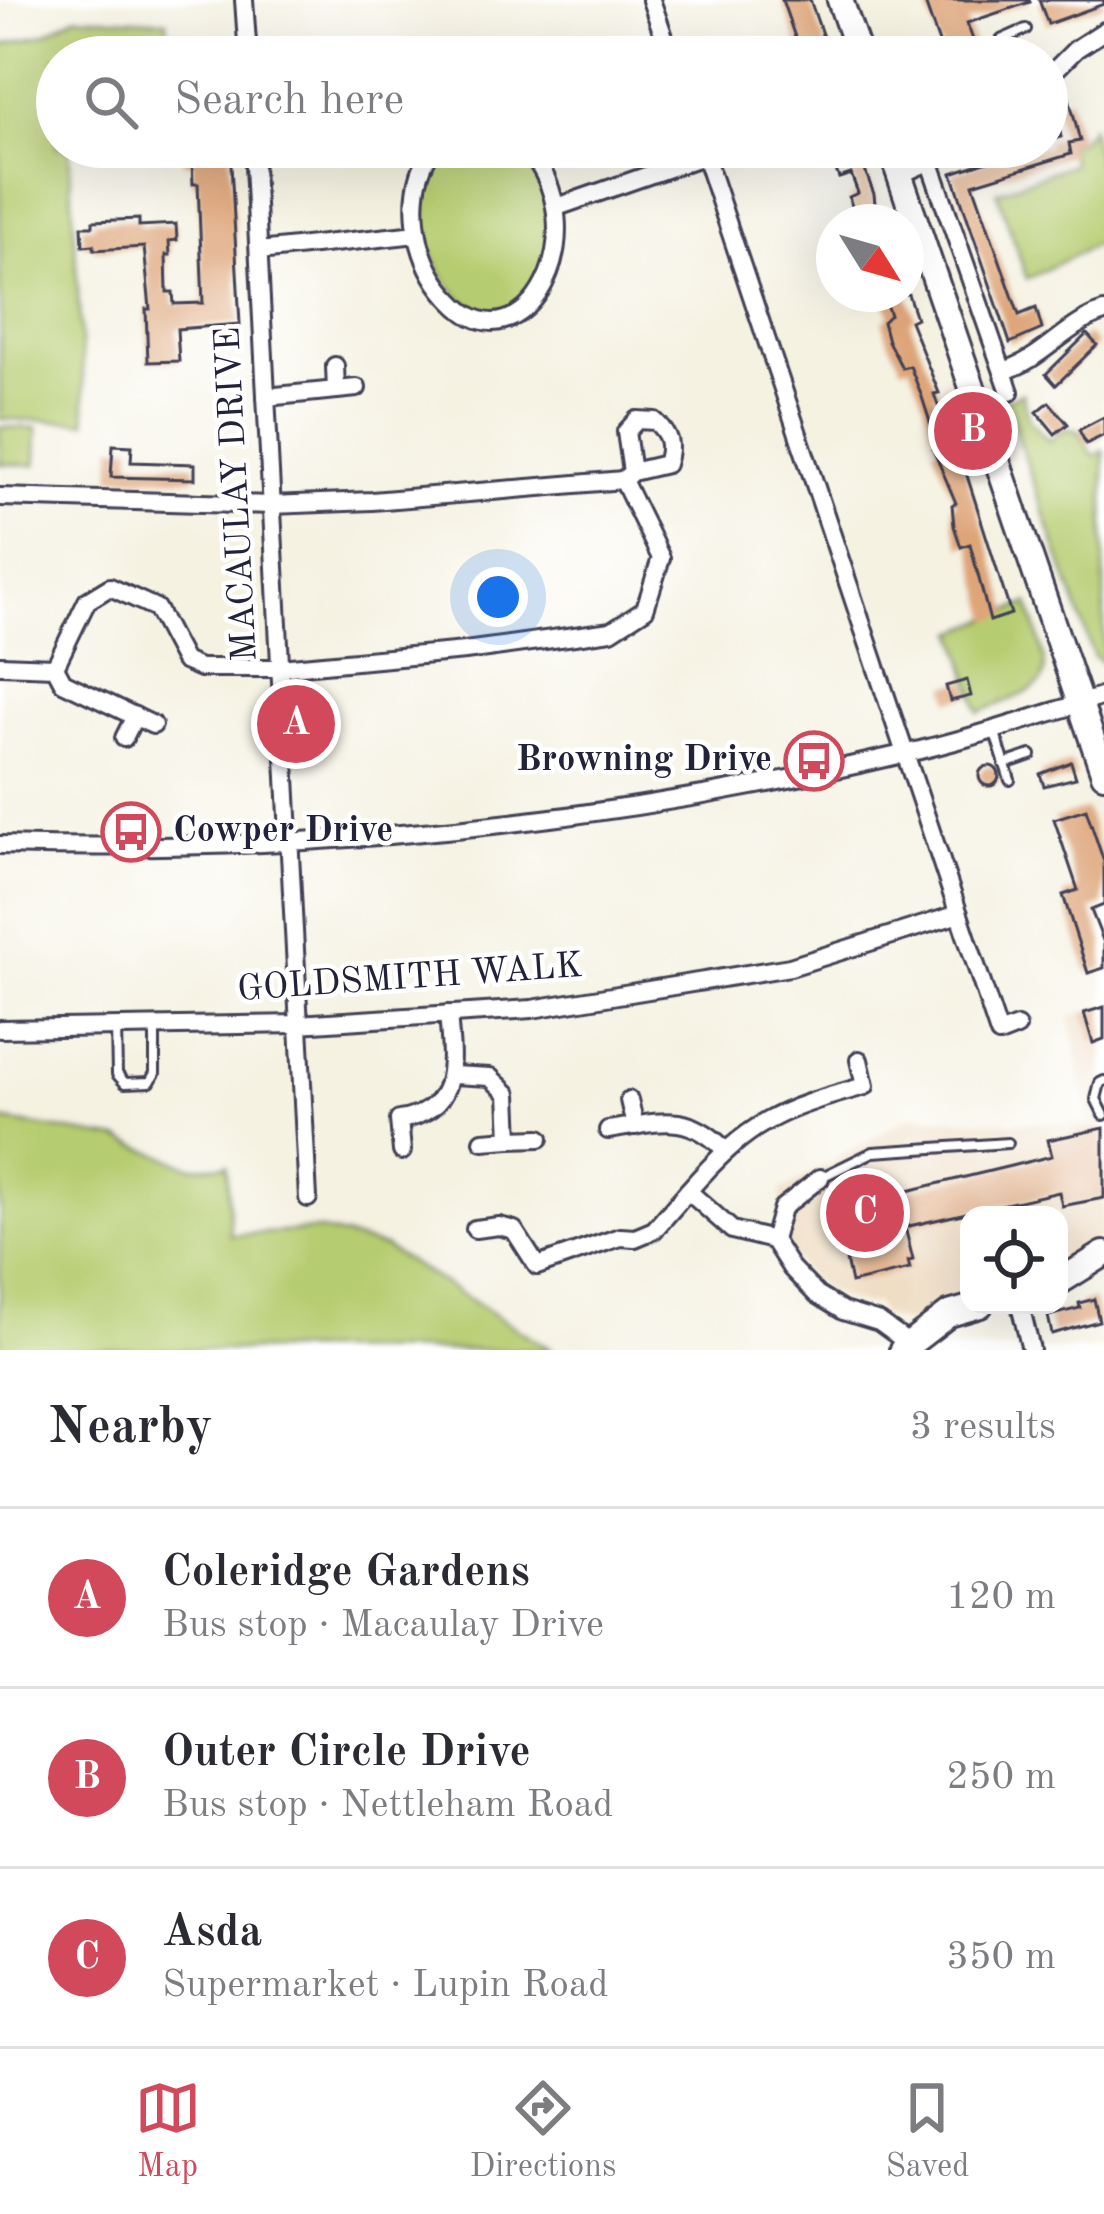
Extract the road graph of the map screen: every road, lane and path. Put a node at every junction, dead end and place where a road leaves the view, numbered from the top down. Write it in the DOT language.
graph roads {
  1 [pos="244,0"];
  2 [pos="651,0"];
  3 [pos="840,0"];
  4 [pos="1026,29"];
  5 [pos="1104,31"];
  6 [pos="247,36"];
  7 [pos="664,36"];
  8 [pos="853,36"];
  9 [pos="1010,36"];
  10 [pos="1068,57"];
  11 [pos="254,168"];
  12 [pos="422,168"];
  13 [pos="540,168"];
  14 [pos="659,168"];
  15 [pos="710,168"];
  16 [pos="897,168"];
  17 [pos="917,168"];
  18 [pos="932,168"];
  19 [pos="899,175"];
  20 [pos="557,207"];
  21 [pos="417,234"];
  22 [pos="259,251"];
  23 [pos="1104,312"];
  24 [pos="335,366"];
  25 [pos="1003,371"];
  26 [pos="357,388"];
  27 [pos="337,390"];
  28 [pos="1010,392"];
  29 [pos="266,397"];
  30 [pos="0,497"];
  31 [pos="271,505"];
  32 [pos="0,665"];
  33 [pos="55,667"];
  34 [pos="280,668"];
  35 [pos="1093,699"];
  36 [pos="135,716"];
  37 [pos="153,724"];
  38 [pos="993,728"];
  39 [pos="124,739"];
  40 [pos="906,754"];
  41 [pos="1031,755"];
  42 [pos="1004,764"];
  43 [pos="1104,775"];
  44 [pos="1010,780"];
  45 [pos="290,842"];
  46 [pos="0,845"];
  47 [pos="958,914"];
  48 [pos="448,1014"];
  49 [pos="298,1024"];
  50 [pos="154,1026"];
  51 [pos="116,1028"];
  52 [pos="0,1029"];
  53 [pos="999,1034"];
  54 [pos="859,1060"];
  55 [pos="452,1075"];
  56 [pos="1104,1081"];
  57 [pos="865,1086"];
  58 [pos="629,1100"];
  59 [pos="878,1101"];
  60 [pos="1104,1115"];
  61 [pos="634,1126"];
  62 [pos="608,1130"];
  63 [pos="540,1138"];
  64 [pos="510,1139"];
  65 [pos="483,1141"];
  66 [pos="1008,1143"];
  67 [pos="724,1150"];
  68 [pos="402,1151"];
  69 [pos="820,1178"];
  70 [pos="688,1191"];
  71 [pos="308,1198"];
  72 [pos="476,1229"];
  73 [pos="773,1240"];
  74 [pos="1104,1254"];
  75 [pos="1068,1276"];
  76 [pos="960,1311"];
  77 [pos="1022,1314"];
  78 [pos="905,1346"];
  79 [pos="1031,1350"];
  1 -- 6 [label="street"];
  2 -- 7 [label="street"];
  3 -- 8 [label="main road"];
  4 -- 9 [label="lane"];
  5 -- 10 [label="street"];
  11 -- 22 [label="street, MACAULAY DRIVE"];
  12 -- 21 [label="street"];
  13 -- 20 [label="street"];
  14 -- 20 [label="street"];
  15 -- 40 [label="street"];
  16 -- 19 [label="main road"];
  17 -- 19 [label="street"];
  18 -- 25 [label="street"];
  19 -- 35 [label="main road"];
  20 -- 21 [label="street"];
  21 -- 22 [label="street"];
  22 -- 29 [label="street, MACAULAY DRIVE"];
  23 -- 25 [label="street"];
  24 -- 27 [label="street"];
  25 -- 28 [label="street"];
  26 -- 27 [label="street"];
  27 -- 29 [label="street"];
  29 -- 31 [label="street, MACAULAY DRIVE"];
  30 -- 31 [label="street"];
  31 -- 34 [label="street, MACAULAY DRIVE"];
  31 -- 34 [label="street"];
  32 -- 33 [label="street"];
  33 -- 34 [label="street"];
  33 -- 36 [label="street"];
  34 -- 45 [label="street, MACAULAY DRIVE"];
  35 -- 38 [label="street"];
  35 -- 43 [label="main road"];
  36 -- 37 [label="street"];
  36 -- 39 [label="street"];
  38 -- 40 [label="street"];
  38 -- 42 [label="lane"];
  40 -- 45 [label="street"];
  40 -- 47 [label="street"];
  41 -- 42 [label="lane"];
  42 -- 44 [label="lane"];
  45 -- 46 [label="street"];
  45 -- 49 [label="street, MACAULAY DRIVE"];
  47 -- 48 [label="street, GOLDSMITH WALK"];
  47 -- 53 [label="street"];
  48 -- 49 [label="street, GOLDSMITH WALK"];
  48 -- 55 [label="street"];
  49 -- 50 [label="street, GOLDSMITH WALK"];
  49 -- 71 [label="street, MACAULAY DRIVE"];
  50 -- 51 [label="street, GOLDSMITH WALK"];
  50 -- 51 [label="lane"];
  51 -- 52 [label="street, GOLDSMITH WALK"];
  54 -- 57 [label="street"];
  55 -- 64 [label="street"];
  55 -- 68 [label="street"];
  56 -- 60 [label="lane"];
  57 -- 59 [label="street"];
  57 -- 67 [label="street"];
  58 -- 61 [label="street"];
  61 -- 62 [label="street"];
  61 -- 67 [label="street"];
  63 -- 64 [label="street"];
  64 -- 65 [label="street"];
  66 -- 69 [label="lane"];
  67 -- 70 [label="street"];
  69 -- 73 [label="street"];
  70 -- 72 [label="street"];
  70 -- 73 [label="street"];
  73 -- 78 [label="street"];
  74 -- 75 [label="main road"];
  76 -- 78 [label="main road"];
  77 -- 79 [label="street"];
}
